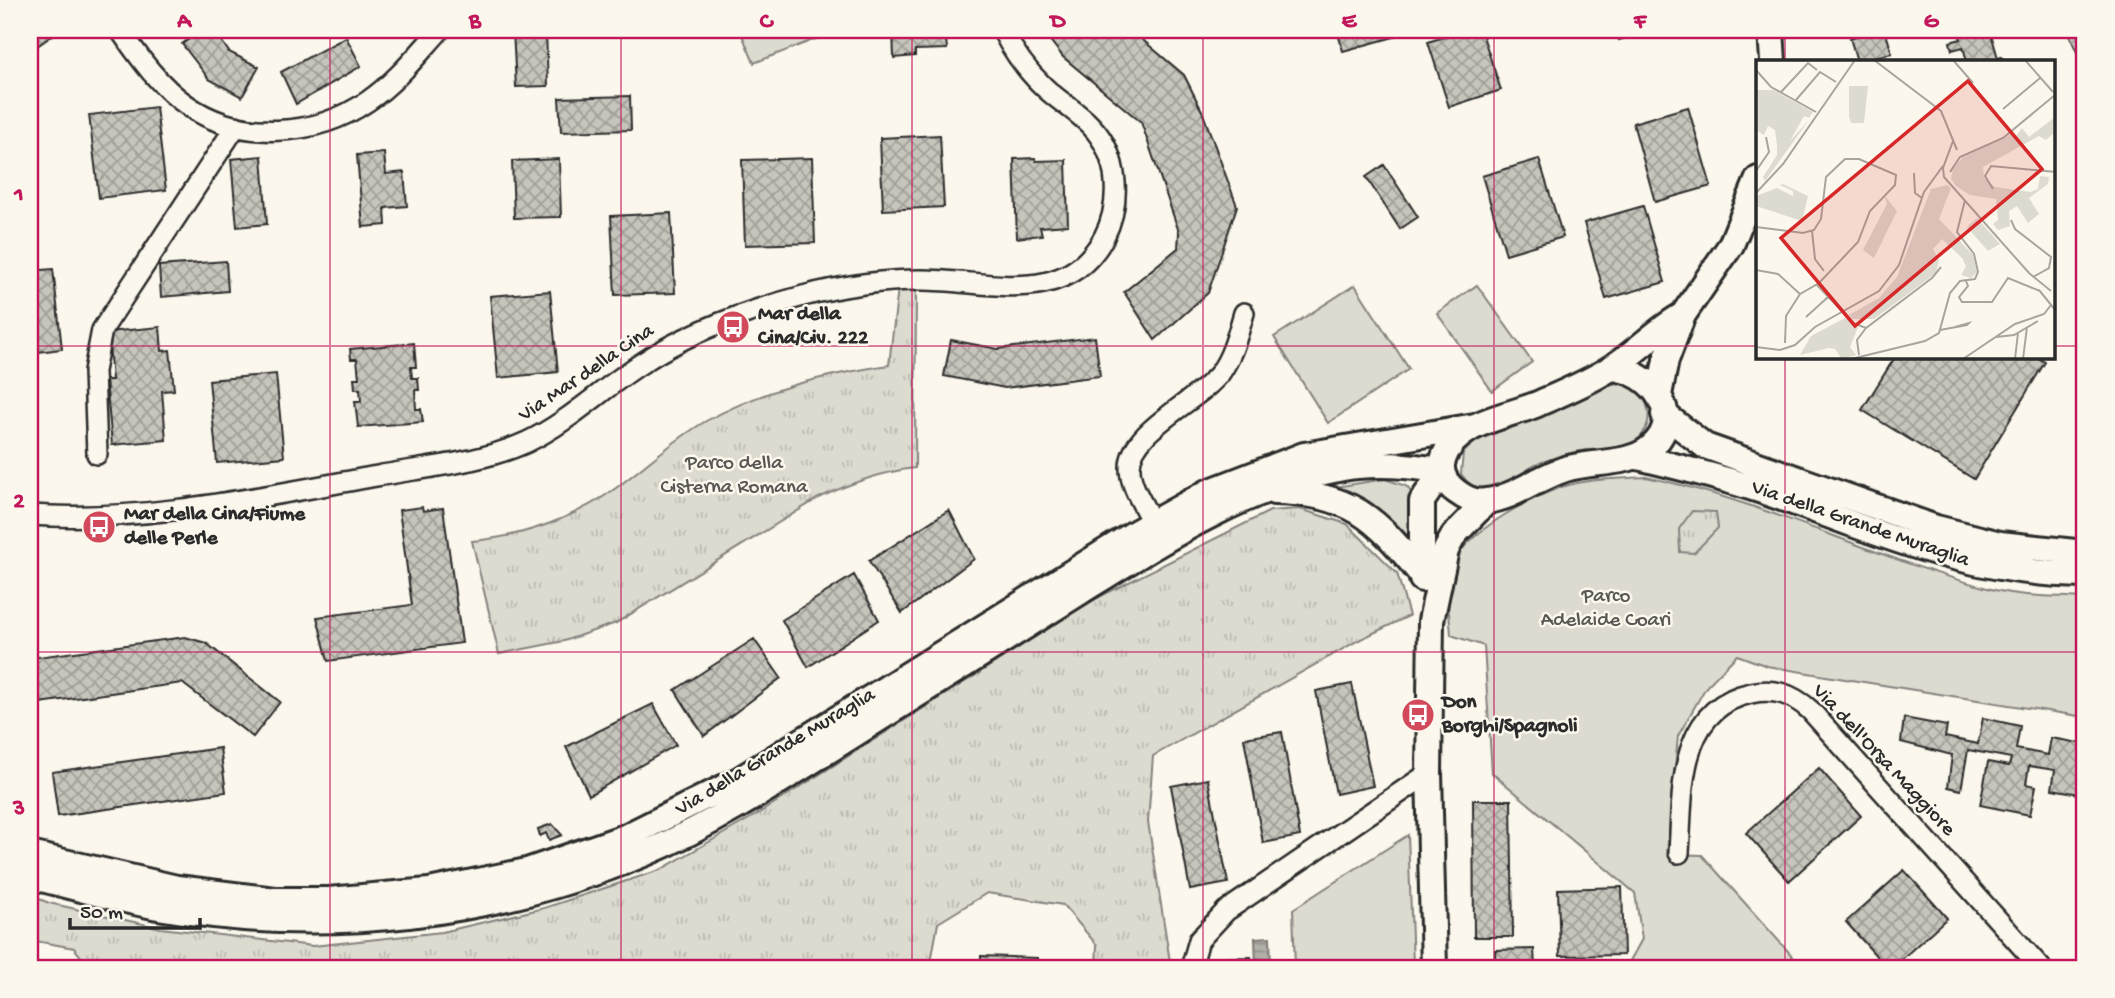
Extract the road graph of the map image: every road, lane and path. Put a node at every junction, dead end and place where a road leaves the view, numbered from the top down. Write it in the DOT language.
graph roads {
  1 [pos="120,30"];
  2 [pos="440,30"];
  3 [pos="1002,30"];
  4 [pos="1771,30"];
  5 [pos="1773,60"];
  6 [pos="236,126"];
  7 [pos="1756,184"];
  8 [pos="1244,313"];
  9 [pos="1684,315"];
  10 [pos="1611,368"];
  11 [pos="1662,405"];
  12 [pos="1475,426"];
  13 [pos="97,454"];
  14 [pos="1638,457"];
  15 [pos="1442,471"];
  16 [pos="1263,492"];
  17 [pos="1487,501"];
  18 [pos="30,516"];
  19 [pos="1152,523"];
  20 [pos="2085,553"];
  21 [pos="1421,574"];
  22 [pos="2085,575"];
  23 [pos="1431,621"];
  24 [pos="1429,773"];
  25 [pos="1678,853"];
  26 [pos="30,854"];
  27 [pos="30,876"];
  28 [pos="1191,968"];
  29 [pos="1434,968"];
  30 [pos="2041,968"];
  1 -- 6 [label="street"];
  2 -- 6 [label="street"];
  3 -- 18 [label="street, Via Mar della Cina"];
  4 -- 5 [label="street"];
  6 -- 13 [label="street"];
  7 -- 9 [label="street"];
  8 -- 19 [label="street"];
  9 -- 10 [label="street"];
  9 -- 11 [label="street"];
  10 -- 11 [label="street, Via della Grande Muraglia"];
  10 -- 12 [label="street"];
  11 -- 14 [label="street"];
  11 -- 20 [label="street, Via della Grande Muraglia"];
  12 -- 15 [label="street"];
  12 -- 19 [label="street, Via della Grande Muraglia"];
  14 -- 17 [label="street"];
  14 -- 22 [label="street, Via della Grande Muraglia"];
  15 -- 16 [label="street, Via della Grande Muraglia"];
  15 -- 17 [label="street"];
  15 -- 21 [label="street"];
  16 -- 21 [label="street"];
  16 -- 27 [label="street, Via della Grande Muraglia"];
  17 -- 23 [label="street"];
  19 -- 26 [label="street, Via della Grande Muraglia"];
  21 -- 23 [label="street"];
  23 -- 24 [label="street"];
  24 -- 28 [label="street"];
  24 -- 29 [label="street"];
  25 -- 30 [label="street, Via dell'Orsa Maggiore"];
}
